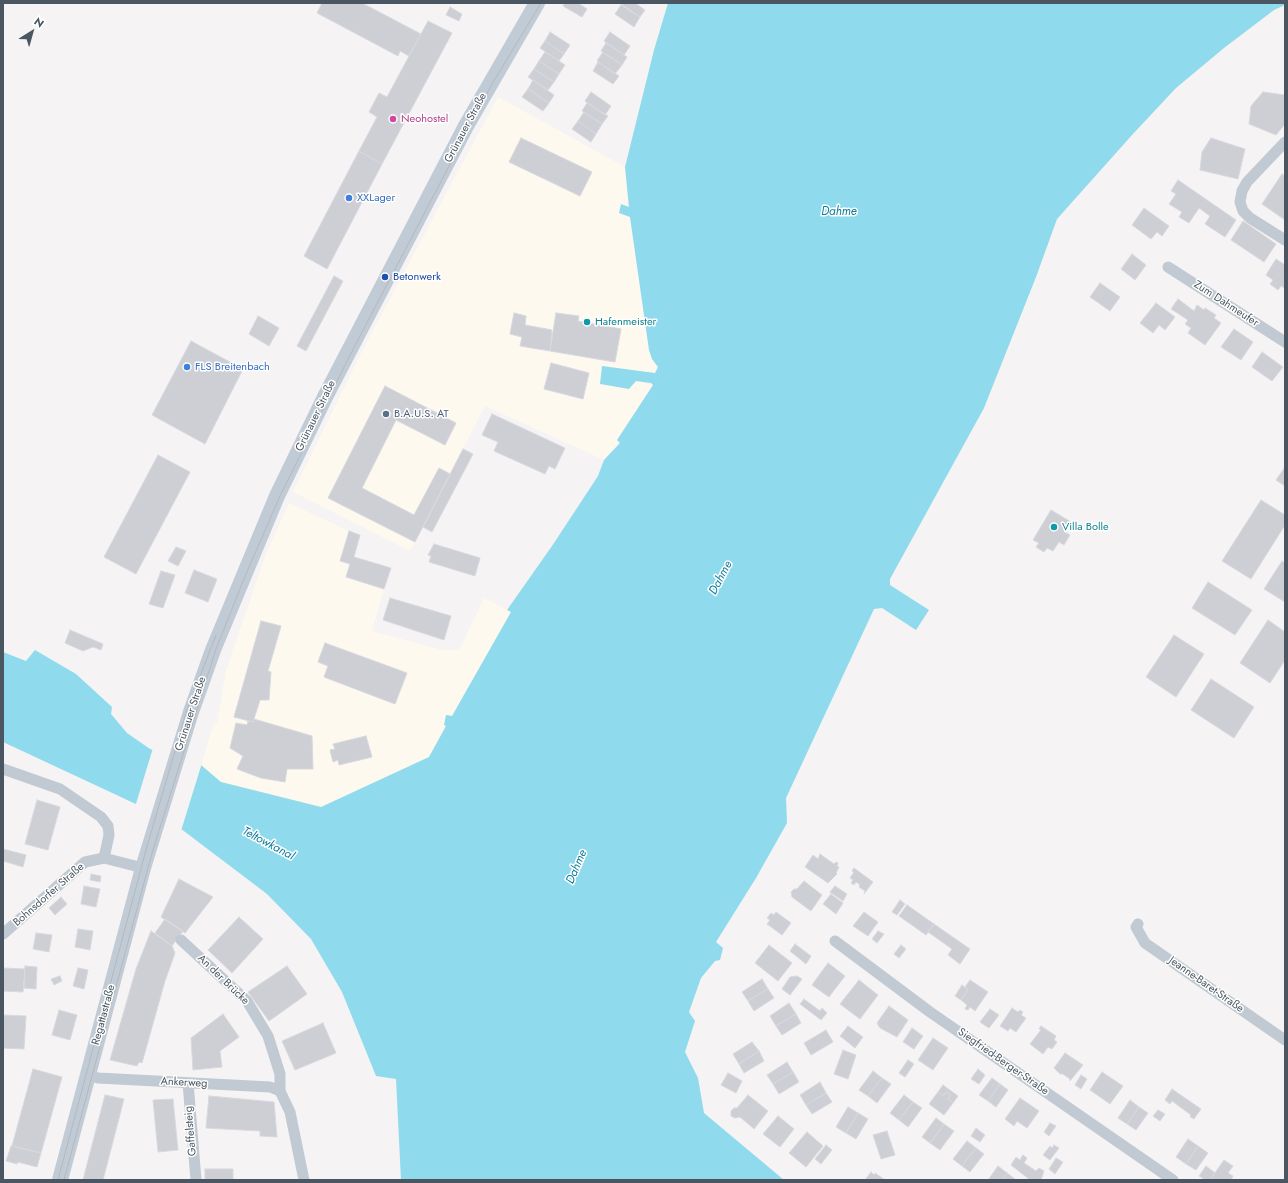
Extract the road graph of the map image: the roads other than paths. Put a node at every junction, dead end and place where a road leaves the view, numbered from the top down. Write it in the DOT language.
graph roads {
  1 [pos="536,3"];
  2 [pos="1285,142"];
  3 [pos="1285,240"];
  4 [pos="1168,267"];
  5 [pos="1285,342"];
  6 [pos="3,769"];
  7 [pos="148,851"];
  8 [pos="104,858"];
  9 [pos="143,868"];
  10 [pos="1138,924"];
  11 [pos="3,934"];
  12 [pos="181,940"];
  13 [pos="835,941"];
  14 [pos="1285,1040"];
  15 [pos="88,1075"];
  16 [pos="188,1083"];
  17 [pos="280,1091"];
  18 [pos="60,1180"];
  19 [pos="196,1180"];
  20 [pos="304,1180"];
  21 [pos="1173,1180"];
  1 -- 7 [label="main road, Grünauer Straße"];
  2 -- 3 [label="street"];
  4 -- 5 [label="street, Zum Dahmeufer"];
  6 -- 8 [label="street"];
  7 -- 9 [label="main road, Regattastraße"];
  8 -- 9 [label="street, Bohnsdorfer Straße"];
  8 -- 11 [label="street, Bohnsdorfer Straße"];
  9 -- 15 [label="main road, Regattastraße"];
  10 -- 14 [label="street, Jeanne-Baret-Straße"];
  12 -- 17 [label="street, An der Brücke"];
  13 -- 21 [label="street, Siegfried-Berger-Straße"];
  15 -- 16 [label="street, Ankerweg"];
  15 -- 18 [label="main road, Regattastraße"];
  16 -- 17 [label="street, Ankerweg"];
  16 -- 19 [label="street, Gaffelsteig"];
  17 -- 20 [label="street"];
}
